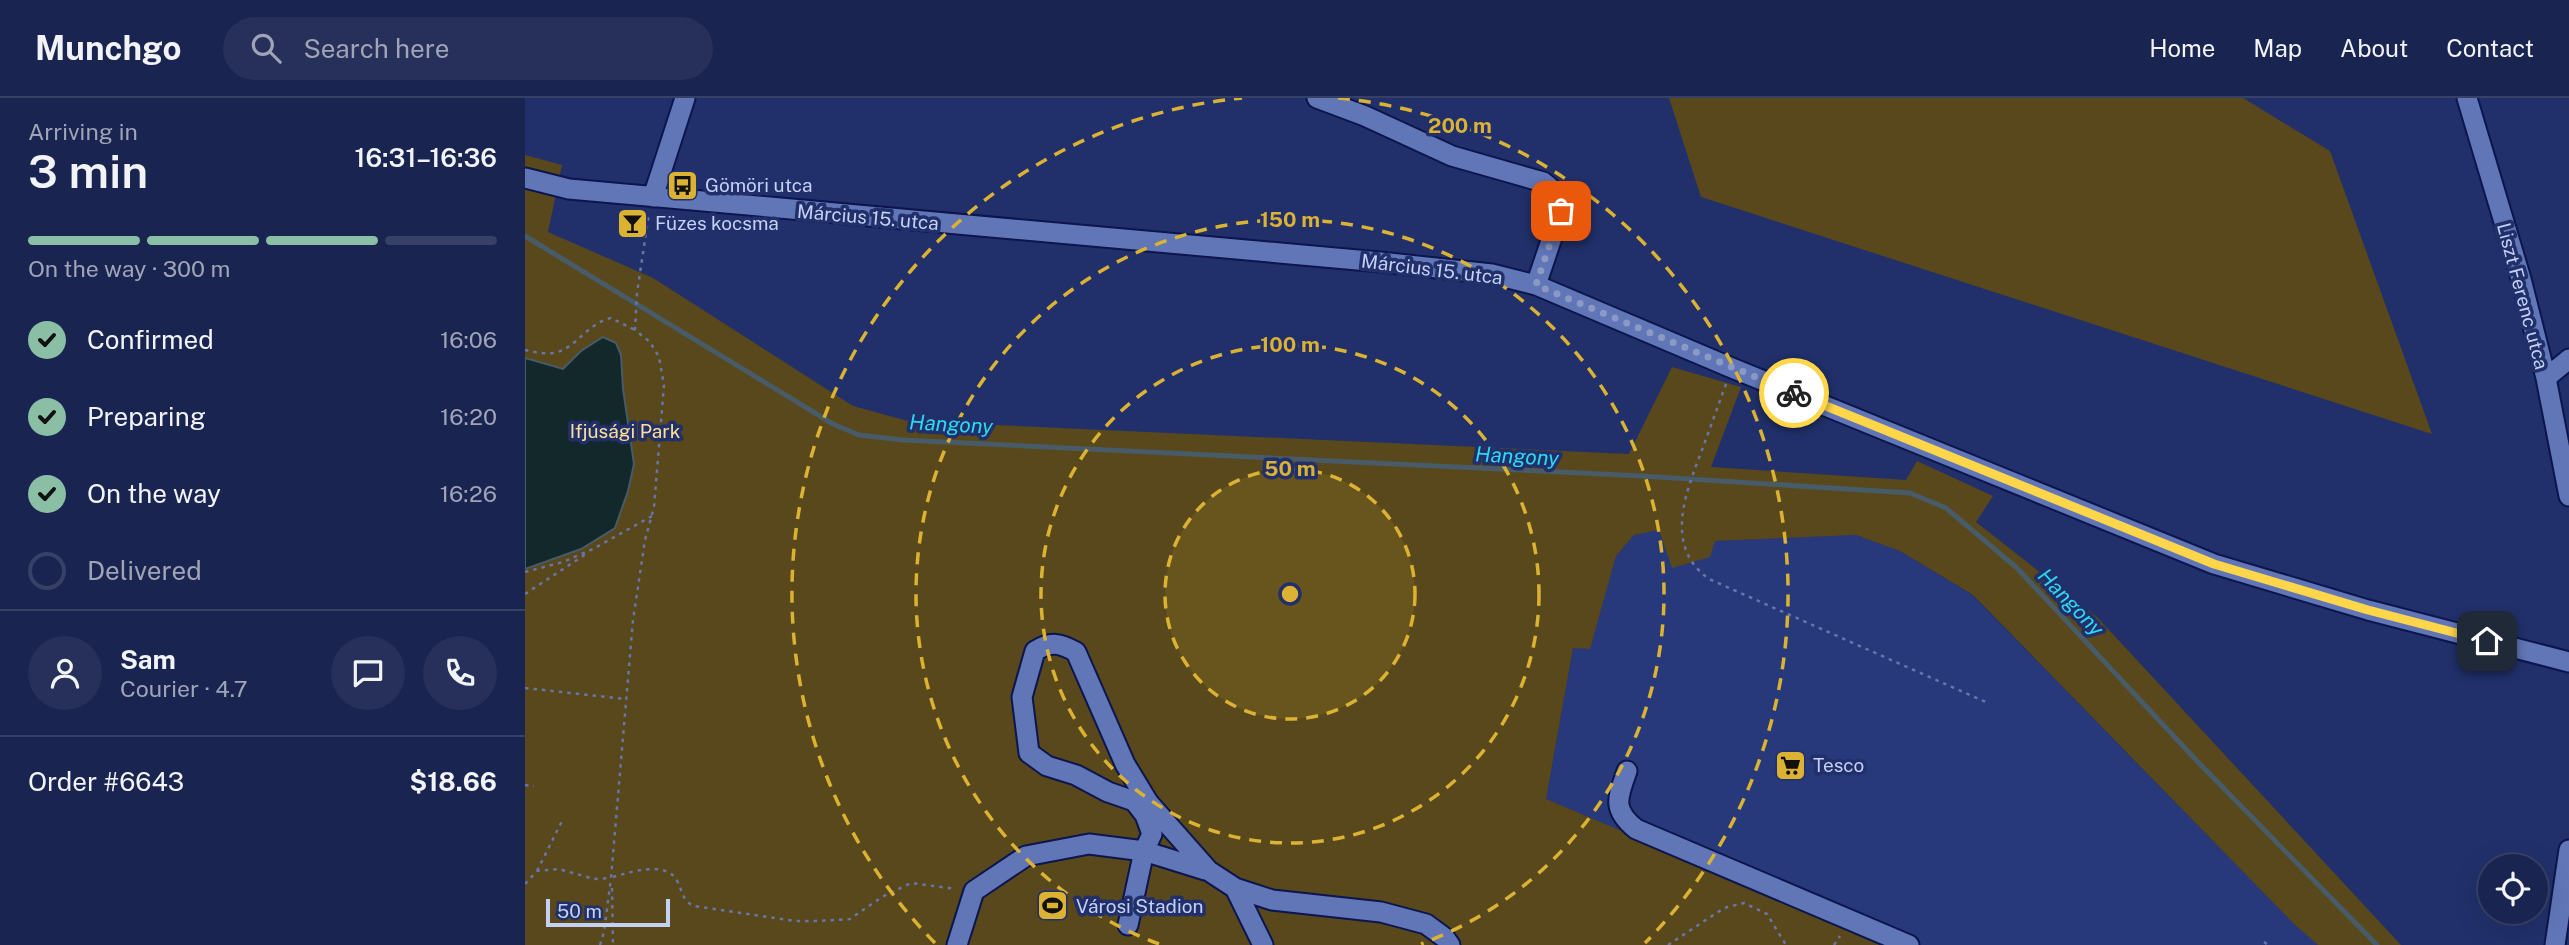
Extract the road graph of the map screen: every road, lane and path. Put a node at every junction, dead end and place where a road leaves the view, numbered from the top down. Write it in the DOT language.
graph roads {
  1 [pos="685,98"];
  2 [pos="1317,98"];
  3 [pos="2467,98"];
  4 [pos="525,178"];
  5 [pos="653,197"];
  6 [pos="1536,285"];
  7 [pos="635,330"];
  8 [pos="525,350"];
  9 [pos="2569,359"];
  10 [pos="1732,368"];
  11 [pos="2546,378"];
  12 [pos="2569,496"];
  13 [pos="652,516"];
  14 [pos="593,549"];
  15 [pos="525,572"];
  16 [pos="525,594"];
  17 [pos="2569,662"];
  18 [pos="525,688"];
  19 [pos="625,699"];
  20 [pos="1988,704"];
  21 [pos="1627,771"];
  22 [pos="525,785"];
  23 [pos="534,786"];
  24 [pos="562,821"];
  25 [pos="2569,850"];
  26 [pos="1144,851"];
  27 [pos="537,871"];
  28 [pos="1209,871"];
  29 [pos="611,877"];
  30 [pos="2568,878"];
  31 [pos="525,884"];
  32 [pos="1235,888"];
  33 [pos="974,891"];
  34 [pos="1128,925"];
  35 [pos="600,945"];
  36 [pos="613,945"];
  37 [pos="957,945"];
  38 [pos="1263,945"];
  39 [pos="1450,945"];
  40 [pos="1668,945"];
  41 [pos="1786,945"];
  42 [pos="1909,945"];
  43 [pos="2555,945"];
  1 -- 5 [label="street"];
  2 -- 6 [label="street"];
  3 -- 11 [label="street, Liszt Ferenc utca"];
  4 -- 5 [label="street, Március 15. utca"];
  5 -- 6 [label="street, Március 15. utca"];
  5 -- 7 [label="path"];
  6 -- 10 [label="street, Március 15. utca"];
  7 -- 8 [label="path"];
  7 -- 13 [label="path"];
  9 -- 11 [label="street"];
  10 -- 17 [label="street, Március 15. utca"];
  10 -- 20 [label="path"];
  11 -- 12 [label="street, Liszt Ferenc utca"];
  13 -- 14 [label="path"];
  13 -- 19 [label="path"];
  14 -- 15 [label="path"];
  14 -- 16 [label="path"];
  18 -- 19 [label="path"];
  19 -- 29 [label="path"];
  21 -- 42 [label="street"];
  22 -- 23 [label="path"];
  24 -- 27 [label="path"];
  25 -- 30 [label="street"];
  26 -- 28 [label="street"];
  26 -- 28 [label="street"];
  26 -- 33 [label="street"];
  26 -- 34 [label="street"];
  27 -- 29 [label="path"];
  27 -- 31 [label="path"];
  28 -- 32 [label="street"];
  29 -- 33 [label="path"];
  29 -- 35 [label="path"];
  29 -- 36 [label="path"];
  30 -- 43 [label="street"];
  32 -- 38 [label="street"];
  32 -- 39 [label="street"];
  33 -- 37 [label="street"];
  40 -- 41 [label="path"];
}
